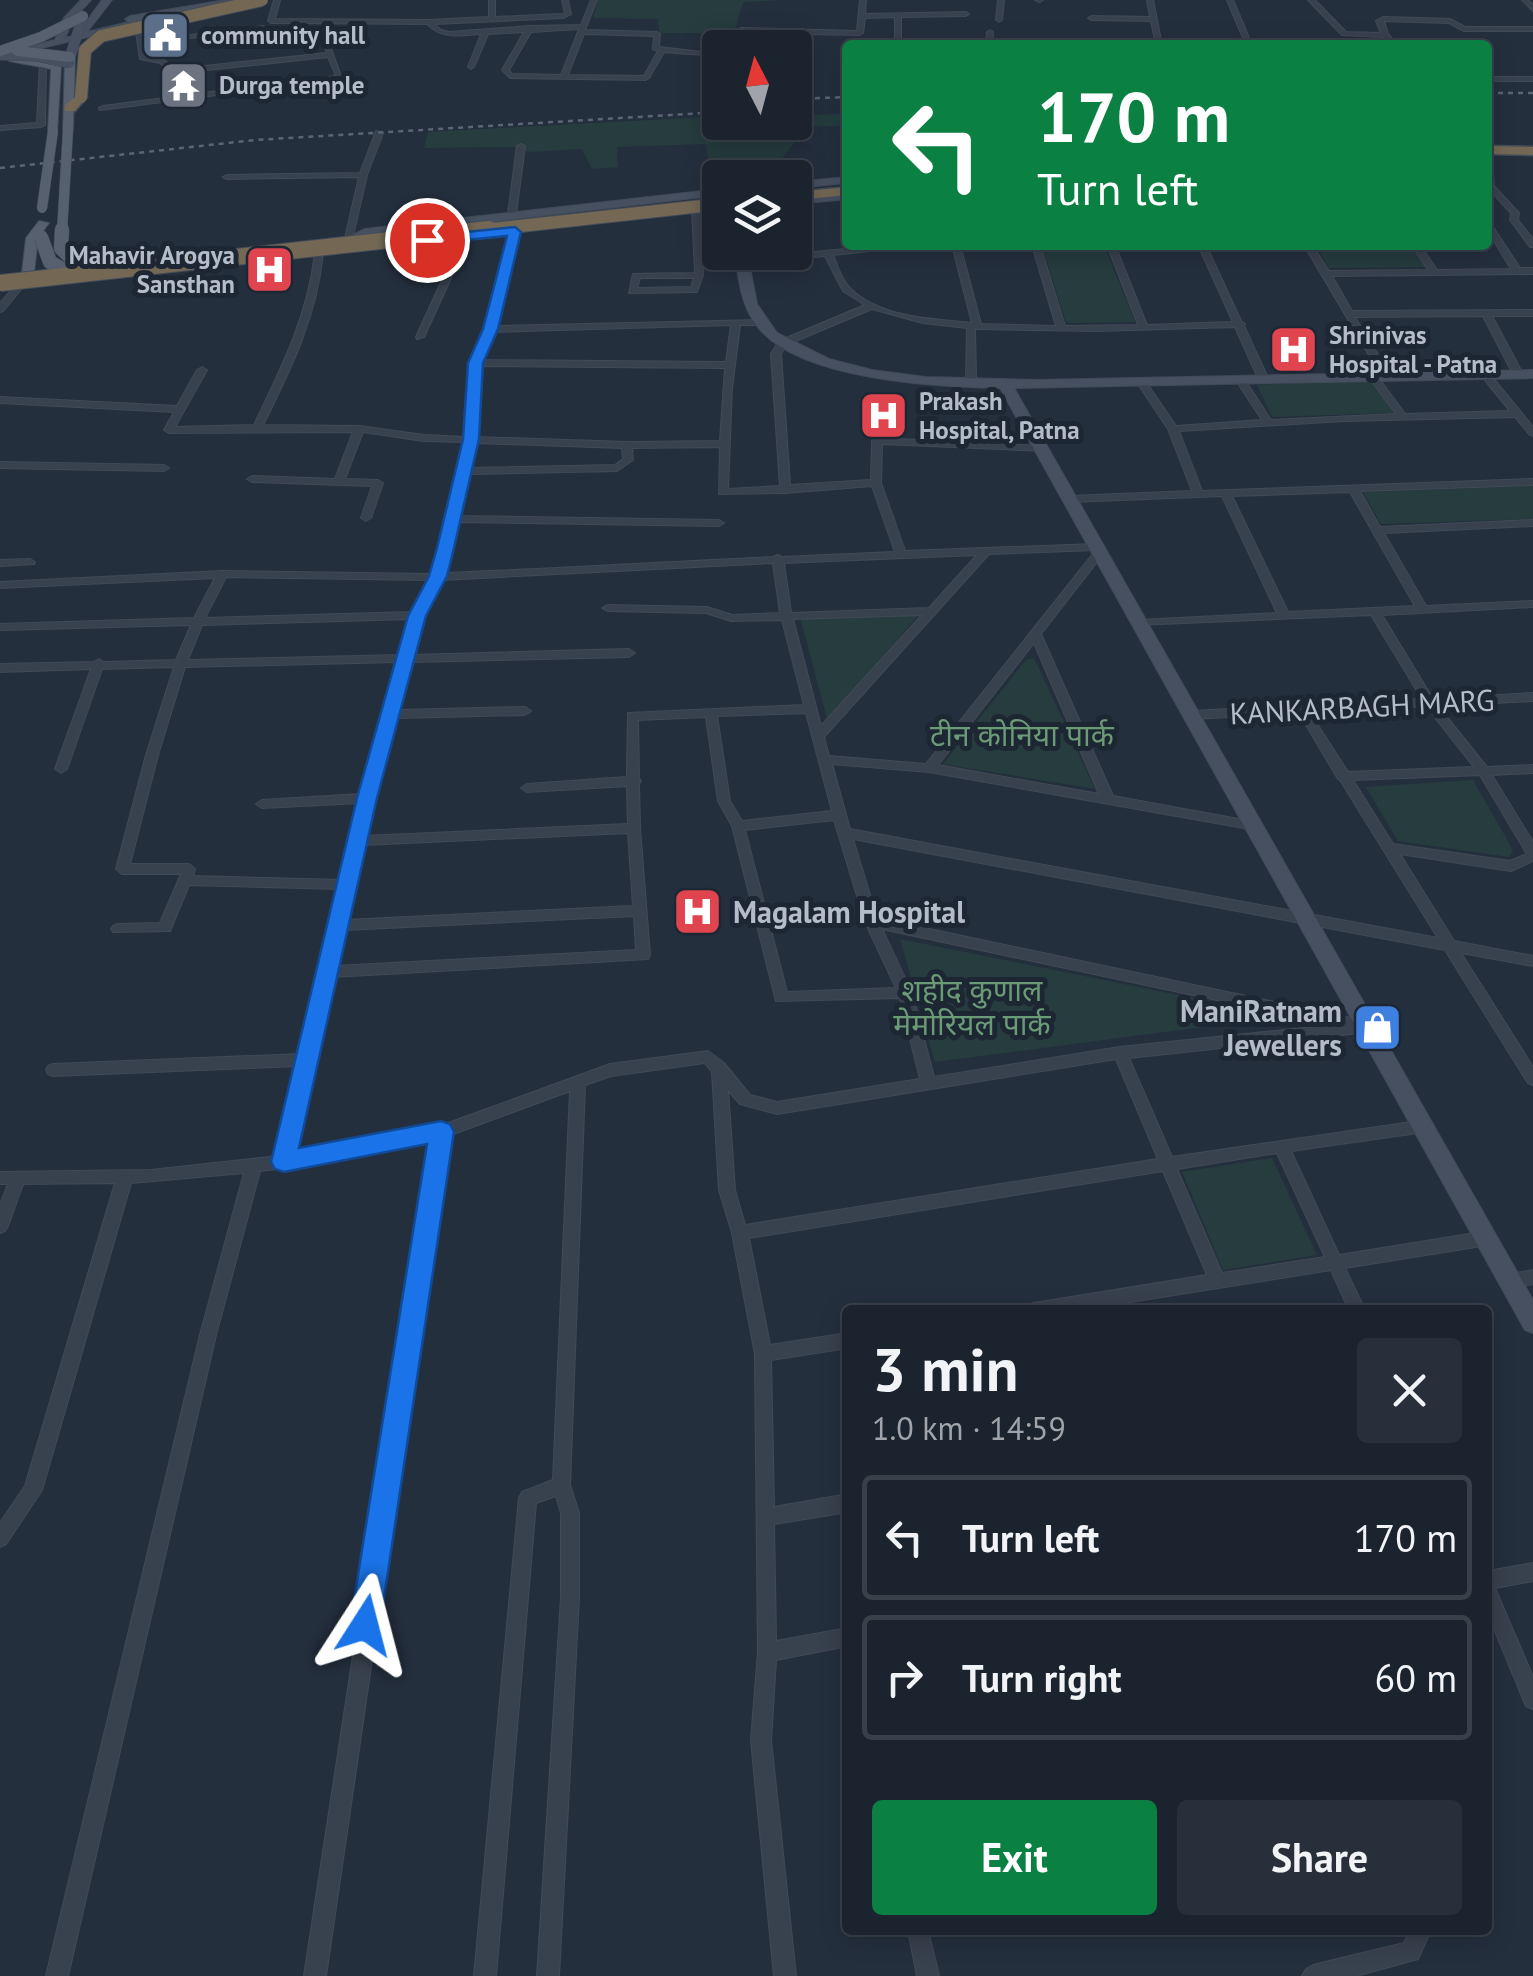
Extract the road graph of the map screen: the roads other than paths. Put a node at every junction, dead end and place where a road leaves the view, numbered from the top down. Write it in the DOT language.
graph roads {
  1 [pos="86,0"];
  2 [pos="98,0"];
  3 [pos="107,0"];
  4 [pos="237,0"];
  5 [pos="262,0"];
  6 [pos="278,0"];
  7 [pos="492,0"];
  8 [pos="564,0"];
  9 [pos="594,0"];
  10 [pos="863,0"];
  11 [pos="1001,0"];
  12 [pos="1150,0"];
  13 [pos="1230,0"];
  14 [pos="1310,0"];
  15 [pos="1525,0"];
  16 [pos="1533,8"];
  17 [pos="966,14"];
  18 [pos="864,16"];
  19 [pos="898,16"];
  20 [pos="1091,18"];
  21 [pos="1154,19"];
  22 [pos="492,20"];
  23 [pos="999,20"];
  24 [pos="429,22"];
  25 [pos="83,25"];
  26 [pos="137,27"];
  27 [pos="264,28"];
  28 [pos="530,28"];
  29 [pos="583,29"];
  30 [pos="1533,29"];
  31 [pos="485,32"];
  32 [pos="812,32"];
  33 [pos="990,32"];
  34 [pos="61,34"];
  35 [pos="1385,35"];
  36 [pos="356,36"];
  37 [pos="898,40"];
  38 [pos="989,40"];
  39 [pos="1158,40"];
  40 [pos="1249,40"];
  41 [pos="1390,40"];
  42 [pos="140,42"];
  43 [pos="662,50"];
  44 [pos="702,53"];
  45 [pos="0,54"];
  46 [pos="330,54"];
  47 [pos="70,60"];
  48 [pos="43,62"];
  49 [pos="471,67"];
  50 [pos="55,72"];
  51 [pos="175,72"];
  52 [pos="564,76"];
  53 [pos="1492,79"];
  54 [pos="1533,79"];
  55 [pos="176,98"];
  56 [pos="70,108"];
  57 [pos="103,108"];
  58 [pos="0,128"];
  59 [pos="379,133"];
  60 [pos="521,146"];
  61 [pos="1492,147"];
  62 [pos="1533,148"];
  63 [pos="363,175"];
  64 [pos="227,177"];
  65 [pos="842,187"];
  66 [pos="1492,188"];
  67 [pos="812,191"];
  68 [pos="669,197"];
  69 [pos="702,200"];
  70 [pos="702,203"];
  71 [pos="702,203"];
  72 [pos="702,208"];
  73 [pos="543,210"];
  74 [pos="696,210"];
  75 [pos="674,213"];
  76 [pos="512,214"];
  77 [pos="43,223"];
  78 [pos="542,228"];
  79 [pos="515,232"];
  80 [pos="1492,232"];
  81 [pos="357,237"];
  82 [pos="449,238"];
  83 [pos="1533,246"];
  84 [pos="858,250"];
  85 [pos="957,250"];
  86 [pos="1037,250"];
  87 [pos="1113,250"];
  88 [pos="1204,250"];
  89 [pos="1311,250"];
  90 [pos="1419,250"];
  91 [pos="319,252"];
  92 [pos="828,253"];
  93 [pos="223,254"];
  94 [pos="812,254"];
  95 [pos="743,270"];
  96 [pos="1517,271"];
  97 [pos="1533,271"];
  98 [pos="1434,272"];
  99 [pos="699,274"];
  100 [pos="1326,274"];
  101 [pos="74,276"];
  102 [pos="25,280"];
  103 [pos="0,282"];
  104 [pos="871,306"];
  105 [pos="0,309"];
  106 [pos="1486,313"];
  107 [pos="1533,313"];
  108 [pos="1350,314"];
  109 [pos="760,322"];
  110 [pos="736,324"];
  111 [pos="1241,324"];
  112 [pos="1143,326"];
  113 [pos="974,327"];
  114 [pos="1060,327"];
  115 [pos="491,329"];
  116 [pos="420,337"];
  117 [pos="782,342"];
  118 [pos="476,363"];
  119 [pos="730,365"];
  120 [pos="202,370"];
  121 [pos="1485,374"];
  122 [pos="1526,374"];
  123 [pos="1378,375"];
  124 [pos="1240,378"];
  125 [pos="1263,378"];
  126 [pos="1141,380"];
  127 [pos="971,382"];
  128 [pos="1003,382"];
  129 [pos="0,400"];
  130 [pos="180,409"];
  131 [pos="1518,414"];
  132 [pos="1403,416"];
  133 [pos="1268,423"];
  134 [pos="256,428"];
  135 [pos="358,428"];
  136 [pos="1173,429"];
  137 [pos="1533,433"];
  138 [pos="471,439"];
  139 [pos="725,444"];
  140 [pos="628,446"];
  141 [pos="1042,449"];
  142 [pos="0,465"];
  143 [pos="164,468"];
  144 [pos="464,470"];
  145 [pos="252,479"];
  146 [pos="339,481"];
  147 [pos="1533,482"];
  148 [pos="876,483"];
  149 [pos="1353,488"];
  150 [pos="785,490"];
  151 [pos="1225,492"];
  152 [pos="1198,493"];
  153 [pos="1070,499"];
  154 [pos="366,518"];
  155 [pos="452,518"];
  156 [pos="1533,522"];
  157 [pos="720,523"];
  158 [pos="1377,530"];
  159 [pos="1098,550"];
  160 [pos="986,551"];
  161 [pos="901,554"];
  162 [pos="778,558"];
  163 [pos="0,562"];
  164 [pos="30,562"];
  165 [pos="222,574"];
  166 [pos="438,576"];
  167 [pos="0,585"];
  168 [pos="1533,604"];
  169 [pos="608,608"];
  170 [pos="1422,609"];
  171 [pos="934,611"];
  172 [pos="1374,611"];
  173 [pos="417,616"];
  174 [pos="786,616"];
  175 [pos="1284,616"];
  176 [pos="194,623"];
  177 [pos="1139,623"];
  178 [pos="0,627"];
  179 [pos="1035,633"];
  180 [pos="629,654"];
  181 [pos="405,660"];
  182 [pos="178,662"];
  183 [pos="99,663"];
  184 [pos="0,668"];
  185 [pos="1533,698"];
  186 [pos="1430,703"];
  187 [pos="810,710"];
  188 [pos="1302,710"];
  189 [pos="526,711"];
  190 [pos="390,714"];
  191 [pos="711,714"];
  192 [pos="1192,715"];
  193 [pos="819,736"];
  194 [pos="826,760"];
  195 [pos="928,768"];
  196 [pos="61,769"];
  197 [pos="1533,769"];
  198 [pos="1483,770"];
  199 [pos="1342,776"];
  200 [pos="635,781"];
  201 [pos="527,788"];
  202 [pos="367,798"];
  203 [pos="1108,800"];
  204 [pos="262,804"];
  205 [pos="839,816"];
  206 [pos="738,826"];
  207 [pos="1254,826"];
  208 [pos="634,828"];
  209 [pos="845,833"];
  210 [pos="356,841"];
  211 [pos="1387,848"];
  212 [pos="1533,855"];
  213 [pos="185,880"];
  214 [pos="346,884"];
  215 [pos="640,911"];
  216 [pos="872,922"];
  217 [pos="1309,922"];
  218 [pos="336,925"];
  219 [pos="118,929"];
  220 [pos="1446,944"];
  221 [pos="1533,961"];
  222 [pos="325,972"];
  223 [pos="905,993"];
  224 [pos="1369,1027"];
  225 [pos="1120,1054"];
  226 [pos="1526,1058"];
  227 [pos="304,1060"];
  228 [pos="719,1066"];
  229 [pos="53,1070"];
  230 [pos="1533,1079"];
  231 [pos="578,1081"];
  232 [pos="928,1081"];
  233 [pos="1425,1126"];
  234 [pos="441,1132"];
  235 [pos="1280,1146"];
  236 [pos="284,1162"];
  237 [pos="1169,1162"];
  238 [pos="253,1167"];
  239 [pos="125,1176"];
  240 [pos="18,1177"];
  241 [pos="0,1178"];
  242 [pos="0,1226"];
  243 [pos="740,1232"];
  244 [pos="1488,1238"];
  245 [pos="1335,1263"];
  246 [pos="1533,1277"];
  247 [pos="1217,1280"];
  248 [pos="1512,1280"];
  249 [pos="1064,1305"];
  250 [pos="1355,1305"];
  251 [pos="1533,1322"];
  252 [pos="842,1341"];
  253 [pos="763,1354"];
  254 [pos="561,1485"];
  255 [pos="842,1505"];
  256 [pos="766,1518"];
  257 [pos="0,1538"];
  258 [pos="1533,1572"];
  259 [pos="1492,1579"];
  260 [pos="1492,1602"];
  261 [pos="842,1638"];
  262 [pos="768,1652"];
  263 [pos="1533,1699"];
  264 [pos="919,1935"];
  265 [pos="1418,1935"];
  266 [pos="57,1976"];
  267 [pos="314,1976"];
  268 [pos="484,1976"];
  269 [pos="548,1976"];
  270 [pos="785,1976"];
  271 [pos="928,1976"];
  272 [pos="1313,1976"];
  1 -- 34 [label="street"];
  2 -- 25 [label="street"];
  3 -- 25 [label="street"];
  4 -- 25 [label="street"];
  4 -- 26 [label="street"];
  5 -- 56 [label="highway, bridge"];
  6 -- 24 [label="street"];
  6 -- 26 [label="street"];
  7 -- 22 [label="street"];
  8 -- 22 [label="street"];
  9 -- 29 [label="street"];
  10 -- 18 [label="street"];
  11 -- 23 [label="street"];
  12 -- 21 [label="street"];
  13 -- 40 [label="street"];
  14 -- 35 [label="street"];
  15 -- 16 [label="street"];
  17 -- 19 [label="street"];
  18 -- 19 [label="street"];
  18 -- 32 [label="street"];
  19 -- 37 [label="street"];
  20 -- 21 [label="street"];
  21 -- 39 [label="street"];
  22 -- 24 [label="street"];
  24 -- 31 [label="street"];
  25 -- 26 [label="street"];
  25 -- 34 [label="street"];
  25 -- 45 [label="main road, bridge"];
  25 -- 47 [label="street, bridge"];
  26 -- 42 [label="street"];
  27 -- 42 [label="street"];
  28 -- 29 [label="street"];
  28 -- 31 [label="street"];
  28 -- 52 [label="street"];
  29 -- 43 [label="street"];
  29 -- 52 [label="street"];
  30 -- 35 [label="street"];
  31 -- 49 [label="street"];
  33 -- 38 [label="street"];
  34 -- 45 [label="street"];
  34 -- 50 [label="street"];
  35 -- 41 [label="street"];
  36 -- 46 [label="street"];
  42 -- 51 [label="street"];
  43 -- 44 [label="street"];
  43 -- 52 [label="street"];
  45 -- 47 [label="street, bridge"];
  45 -- 48 [label="main road"];
  46 -- 51 [label="street"];
  46 -- 55 [label="street"];
  47 -- 56 [label="main road"];
  48 -- 50 [label="main road"];
  48 -- 58 [label="street"];
  50 -- 77 [label="main road, bridge"];
  51 -- 55 [label="street"];
  53 -- 54 [label="street"];
  55 -- 57 [label="street"];
  56 -- 93 [label="main road, bridge"];
  59 -- 63 [label="street"];
  60 -- 76 [label="street"];
  61 -- 62 [label="highway"];
  63 -- 64 [label="street"];
  63 -- 81 [label="street"];
  65 -- 67 [label="highway"];
  66 -- 83 [label="street"];
  68 -- 69 [label="street"];
  68 -- 73 [label="street"];
  68 -- 75 [label="street"];
  70 -- 81 [label="highway, bridge"];
  71 -- 101 [label="highway, bridge"];
  72 -- 74 [label="street"];
  73 -- 76 [label="street"];
  73 -- 78 [label="street"];
  74 -- 75 [label="street"];
  74 -- 99 [label="street"];
  75 -- 78 [label="street"];
  76 -- 81 [label="street"];
  77 -- 101 [label="main road, bridge"];
  77 -- 102 [label="main road"];
  78 -- 79 [label="street"];
  79 -- 82 [label="street"];
  79 -- 115 [label="street"];
  80 -- 96 [label="street"];
  81 -- 93 [label="highway"];
  82 -- 91 [label="street"];
  82 -- 116 [label="street"];
  84 -- 92 [label="street"];
  85 -- 113 [label="street"];
  86 -- 114 [label="street"];
  87 -- 112 [label="street"];
  88 -- 111 [label="street"];
  89 -- 100 [label="street"];
  90 -- 98 [label="street"];
  91 -- 102 [label="street"];
  91 -- 134 [label="street"];
  92 -- 94 [label="street"];
  92 -- 104 [label="street"];
  93 -- 102 [label="highway"];
  95 -- 109 [label="street"];
  96 -- 97 [label="street"];
  96 -- 98 [label="street"];
  98 -- 100 [label="street"];
  99 -- 99 [label="street"];
  100 -- 108 [label="street"];
  101 -- 103 [label="highway, bridge"];
  102 -- 103 [label="highway"];
  102 -- 105 [label="street"];
  104 -- 113 [label="street"];
  104 -- 117 [label="street"];
  106 -- 107 [label="street"];
  106 -- 108 [label="street"];
  106 -- 122 [label="street"];
  108 -- 123 [label="street"];
  109 -- 110 [label="street"];
  109 -- 117 [label="street"];
  110 -- 115 [label="street"];
  110 -- 119 [label="street"];
  111 -- 112 [label="street"];
  111 -- 125 [label="street"];
  112 -- 114 [label="street"];
  113 -- 114 [label="street"];
  113 -- 127 [label="street"];
  115 -- 118 [label="street"];
  117 -- 127 [label="street"];
  117 -- 150 [label="street"];
  118 -- 119 [label="street"];
  118 -- 138 [label="street"];
  119 -- 139 [label="street"];
  120 -- 130 [label="street"];
  121 -- 122 [label="street"];
  121 -- 123 [label="street"];
  121 -- 131 [label="street"];
  123 -- 125 [label="street"];
  123 -- 132 [label="street"];
  124 -- 125 [label="street"];
  124 -- 126 [label="street"];
  124 -- 133 [label="street"];
  126 -- 128 [label="street"];
  126 -- 136 [label="street"];
  127 -- 128 [label="street"];
  128 -- 141 [label="street"];
  129 -- 130 [label="street"];
  130 -- 134 [label="street"];
  131 -- 132 [label="street"];
  131 -- 137 [label="street"];
  132 -- 133 [label="street"];
  133 -- 136 [label="street"];
  134 -- 135 [label="street"];
  135 -- 138 [label="street"];
  135 -- 146 [label="street"];
  136 -- 152 [label="street"];
  138 -- 140 [label="street"];
  138 -- 144 [label="street"];
  139 -- 140 [label="street"];
  139 -- 150 [label="street"];
  140 -- 144 [label="street"];
  141 -- 148 [label="street"];
  141 -- 153 [label="street"];
  142 -- 143 [label="street"];
  144 -- 155 [label="street"];
  145 -- 146 [label="street"];
  146 -- 154 [label="street"];
  147 -- 149 [label="street"];
  148 -- 150 [label="street"];
  148 -- 161 [label="street"];
  149 -- 151 [label="street"];
  149 -- 158 [label="street"];
  151 -- 152 [label="street"];
  151 -- 175 [label="street"];
  152 -- 153 [label="street"];
  153 -- 159 [label="street"];
  155 -- 157 [label="street"];
  155 -- 166 [label="street"];
  156 -- 158 [label="street"];
  158 -- 170 [label="street"];
  159 -- 160 [label="street"];
  159 -- 177 [label="street"];
  159 -- 179 [label="street"];
  160 -- 161 [label="street"];
  160 -- 171 [label="street"];
  161 -- 162 [label="street"];
  162 -- 166 [label="street"];
  162 -- 174 [label="street"];
  163 -- 164 [label="street"];
  165 -- 166 [label="street"];
  165 -- 167 [label="street"];
  165 -- 176 [label="street"];
  166 -- 173 [label="street"];
  168 -- 170 [label="street"];
  169 -- 174 [label="street"];
  170 -- 172 [label="street"];
  171 -- 174 [label="street"];
  171 -- 193 [label="street"];
  172 -- 175 [label="street"];
  172 -- 186 [label="street"];
  173 -- 176 [label="street"];
  173 -- 181 [label="street"];
  174 -- 187 [label="street"];
  175 -- 177 [label="street"];
  176 -- 178 [label="street"];
  176 -- 182 [label="street"];
  177 -- 192 [label="street"];
  179 -- 195 [label="street"];
  179 -- 203 [label="street"];
  180 -- 181 [label="street"];
  181 -- 182 [label="street"];
  181 -- 190 [label="street"];
  182 -- 183 [label="street"];
  182 -- 213 [label="street"];
  183 -- 184 [label="street"];
  183 -- 196 [label="street"];
  185 -- 186 [label="street, KANKARBAGH MARG"];
  186 -- 188 [label="street, KANKARBAGH MARG"];
  186 -- 198 [label="street"];
  187 -- 191 [label="street"];
  187 -- 193 [label="street"];
  188 -- 192 [label="street, KANKARBAGH MARG"];
  188 -- 199 [label="street"];
  189 -- 190 [label="street"];
  190 -- 202 [label="street"];
  191 -- 200 [label="street"];
  191 -- 206 [label="street"];
  192 -- 207 [label="street"];
  193 -- 194 [label="street"];
  194 -- 195 [label="street"];
  194 -- 205 [label="street"];
  195 -- 203 [label="street"];
  197 -- 198 [label="street"];
  198 -- 199 [label="street"];
  198 -- 212 [label="street"];
  199 -- 211 [label="street"];
  200 -- 201 [label="street"];
  200 -- 208 [label="street"];
  202 -- 204 [label="street"];
  202 -- 210 [label="street"];
  203 -- 207 [label="street"];
  205 -- 206 [label="street"];
  205 -- 209 [label="street"];
  206 -- 223 [label="street"];
  207 -- 217 [label="street"];
  208 -- 210 [label="street"];
  208 -- 215 [label="street"];
  209 -- 216 [label="street"];
  209 -- 217 [label="street"];
  210 -- 214 [label="street"];
  211 -- 212 [label="street"];
  211 -- 220 [label="street"];
  213 -- 214 [label="street"];
  213 -- 219 [label="street"];
  214 -- 218 [label="street"];
  215 -- 218 [label="street"];
  215 -- 222 [label="street"];
  216 -- 223 [label="street"];
  216 -- 224 [label="street"];
  217 -- 220 [label="street"];
  217 -- 224 [label="street"];
  218 -- 222 [label="street"];
  220 -- 221 [label="street"];
  220 -- 226 [label="street"];
  222 -- 227 [label="street"];
  223 -- 232 [label="street"];
  224 -- 225 [label="street"];
  224 -- 233 [label="street"];
  225 -- 232 [label="street"];
  225 -- 237 [label="street"];
  226 -- 230 [label="street"];
  227 -- 229 [label="street"];
  227 -- 236 [label="street"];
  228 -- 231 [label="street"];
  228 -- 232 [label="street"];
  228 -- 243 [label="street"];
  231 -- 234 [label="street"];
  231 -- 254 [label="street"];
  233 -- 235 [label="street"];
  233 -- 244 [label="street"];
  234 -- 236 [label="street"];
  234 -- 267 [label="street"];
  235 -- 237 [label="street"];
  235 -- 245 [label="street"];
  236 -- 238 [label="street"];
  237 -- 243 [label="street"];
  237 -- 247 [label="street"];
  238 -- 239 [label="street"];
  238 -- 266 [label="street"];
  239 -- 240 [label="street"];
  239 -- 257 [label="street"];
  240 -- 241 [label="street"];
  240 -- 242 [label="street"];
  243 -- 253 [label="street"];
  244 -- 245 [label="street"];
  244 -- 248 [label="street"];
  245 -- 247 [label="street"];
  245 -- 250 [label="street"];
  246 -- 248 [label="street"];
  247 -- 249 [label="street"];
  248 -- 251 [label="street"];
  252 -- 253 [label="street"];
  253 -- 256 [label="street"];
  254 -- 268 [label="street"];
  254 -- 269 [label="street"];
  255 -- 256 [label="street"];
  256 -- 262 [label="street"];
  258 -- 259 [label="street"];
  260 -- 263 [label="street"];
  261 -- 262 [label="street"];
  262 -- 270 [label="street"];
  264 -- 271 [label="street"];
  265 -- 272 [label="street"];
}
